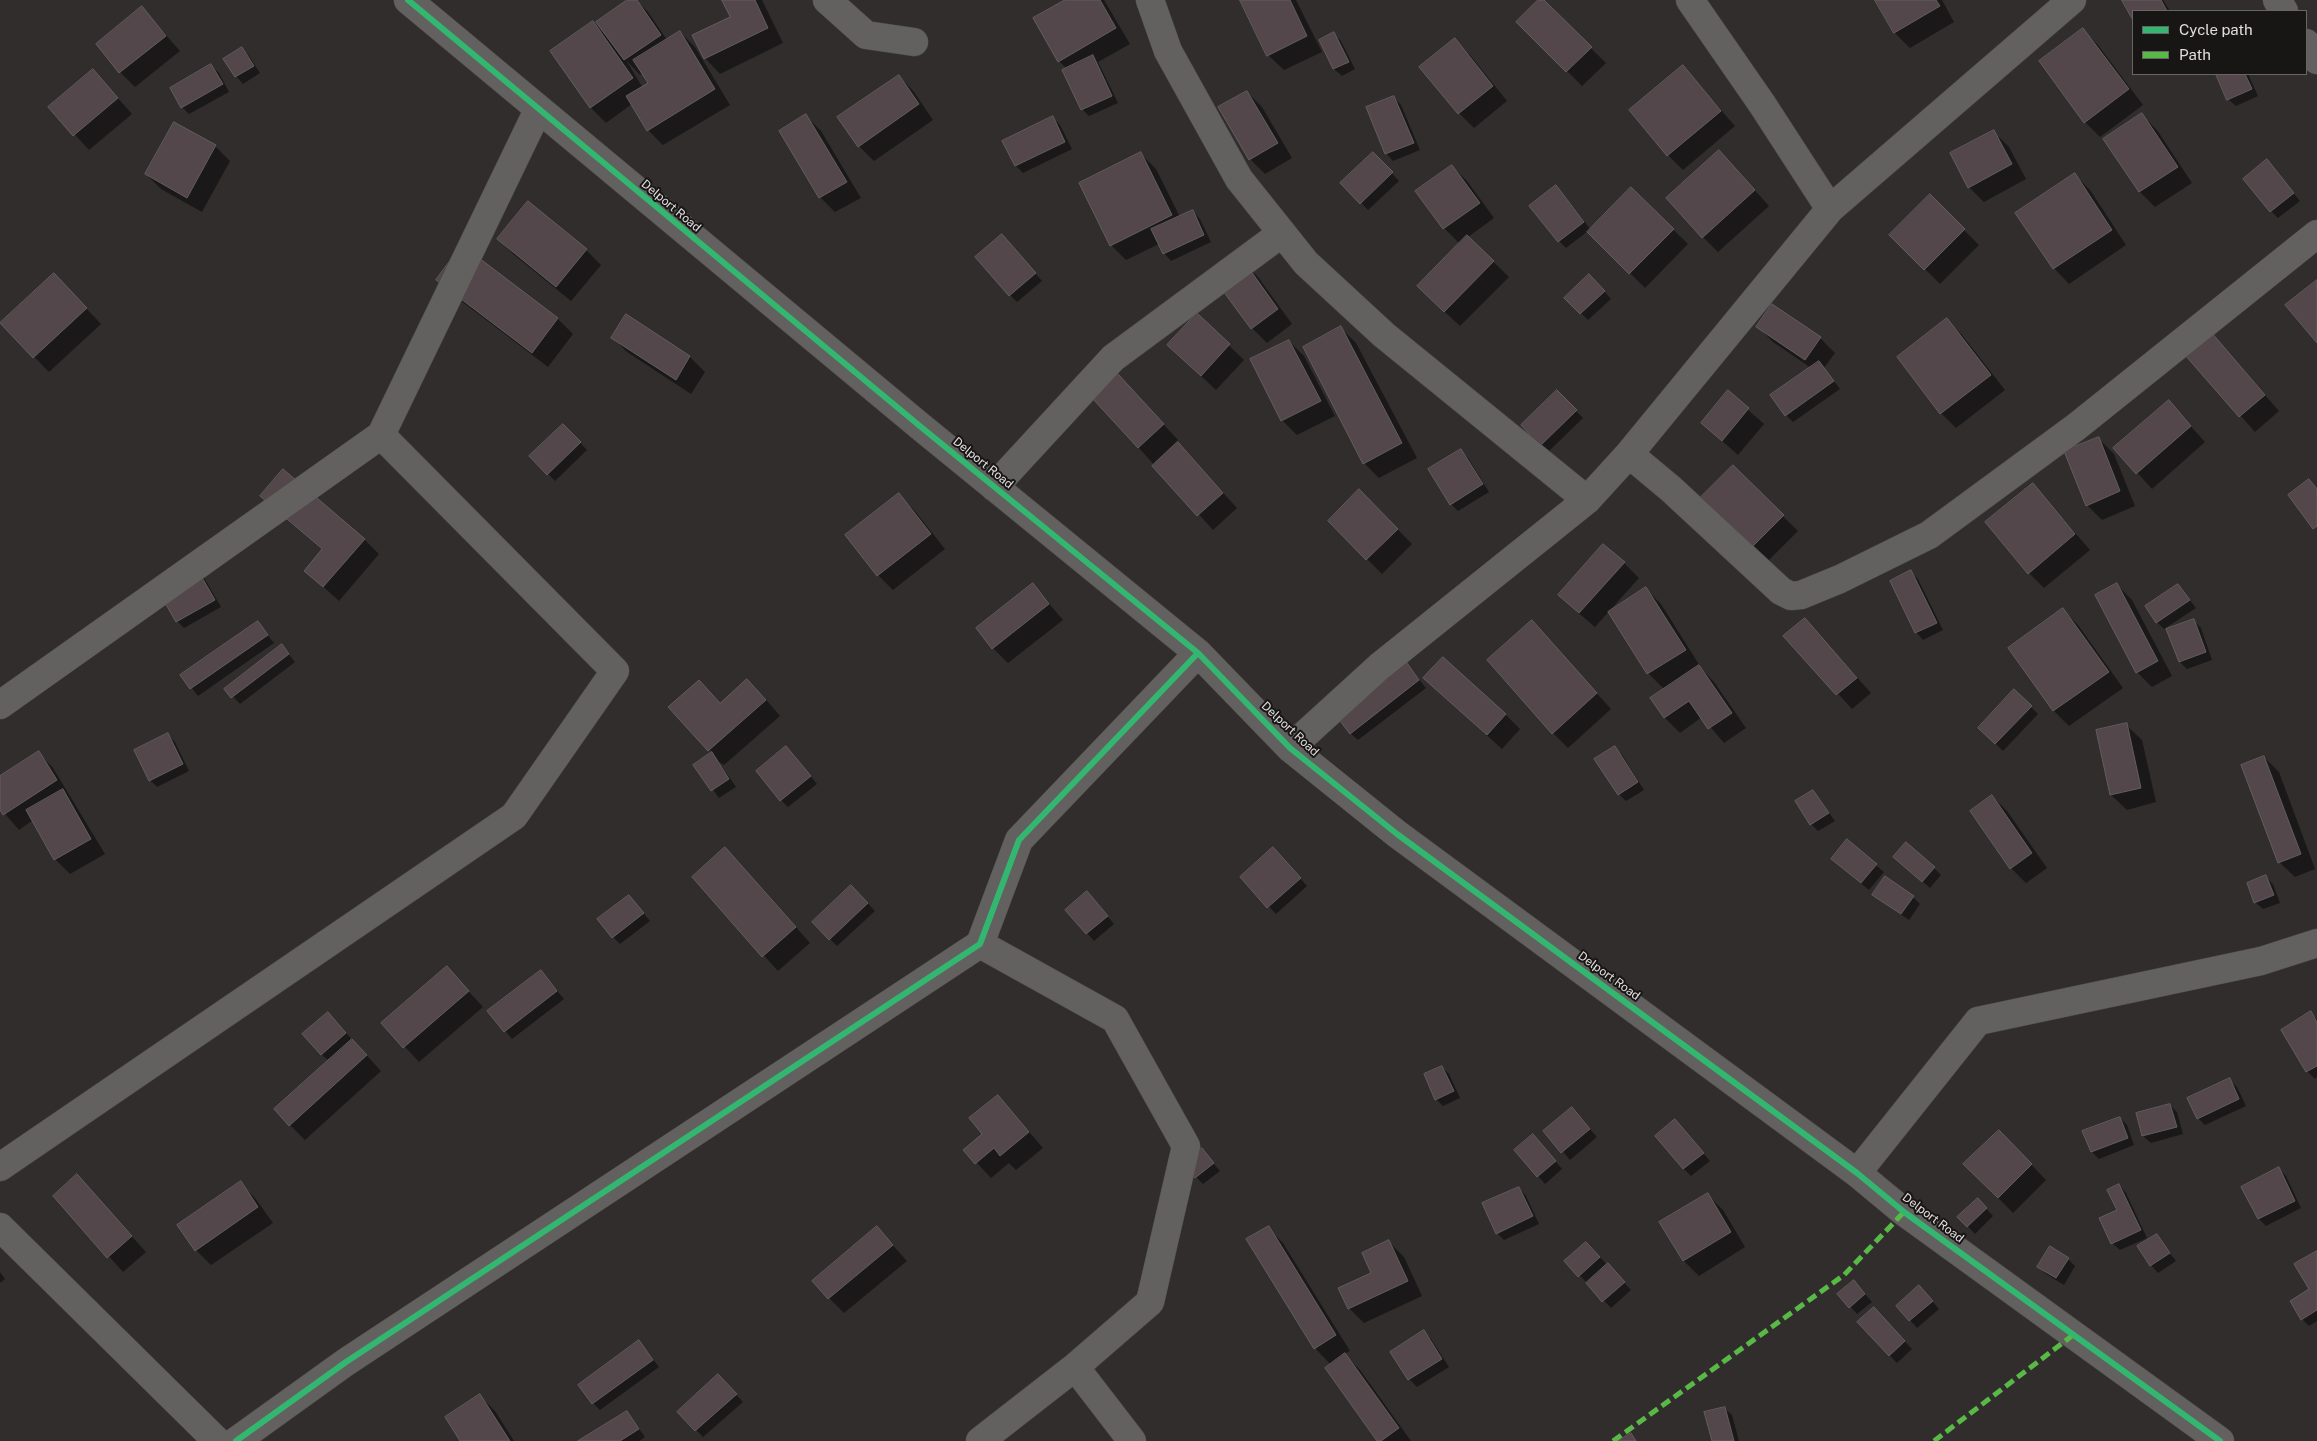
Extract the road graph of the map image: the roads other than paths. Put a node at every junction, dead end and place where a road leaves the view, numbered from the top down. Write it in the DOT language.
graph roads {
  1 [pos="408,0"];
  2 [pos="827,0"];
  3 [pos="1150,0"];
  4 [pos="1690,0"];
  5 [pos="2072,0"];
  6 [pos="914,42"];
  7 [pos="2307,45"];
  8 [pos="2317,60"];
  9 [pos="538,110"];
  10 [pos="1830,209"];
  11 [pos="1282,233"];
  12 [pos="2317,234"];
  13 [pos="381,435"];
  14 [pos="1629,454"];
  15 [pos="994,487"];
  16 [pos="1587,500"];
  17 [pos="1198,653"];
  18 [pos="0,705"];
  19 [pos="1290,748"];
  20 [pos="2317,943"];
  21 [pos="980,944"];
  22 [pos="0,1167"];
  23 [pos="1857,1173"];
  24 [pos="0,1227"];
  25 [pos="1075,1368"];
  26 [pos="217,1441"];
  27 [pos="236,1441"];
  28 [pos="980,1441"];
  29 [pos="1132,1441"];
  30 [pos="2220,1441"];
  1 -- 9 [label="street, Delport Road"];
  2 -- 6 [label="street"];
  3 -- 11 [label="street"];
  4 -- 10 [label="street"];
  5 -- 10 [label="street"];
  7 -- 8 [label="street"];
  9 -- 13 [label="street"];
  9 -- 15 [label="street, Delport Road"];
  10 -- 14 [label="street"];
  11 -- 15 [label="street"];
  11 -- 16 [label="street"];
  12 -- 14 [label="street"];
  13 -- 18 [label="street"];
  13 -- 22 [label="street"];
  14 -- 16 [label="street"];
  15 -- 17 [label="street, Delport Road"];
  16 -- 19 [label="street"];
  17 -- 19 [label="street, Delport Road"];
  17 -- 21 [label="street"];
  19 -- 23 [label="street, Delport Road"];
  20 -- 23 [label="street"];
  21 -- 25 [label="street"];
  21 -- 27 [label="street"];
  23 -- 30 [label="street, Delport Road"];
  24 -- 26 [label="street"];
  25 -- 28 [label="street"];
  25 -- 29 [label="street"];
}
